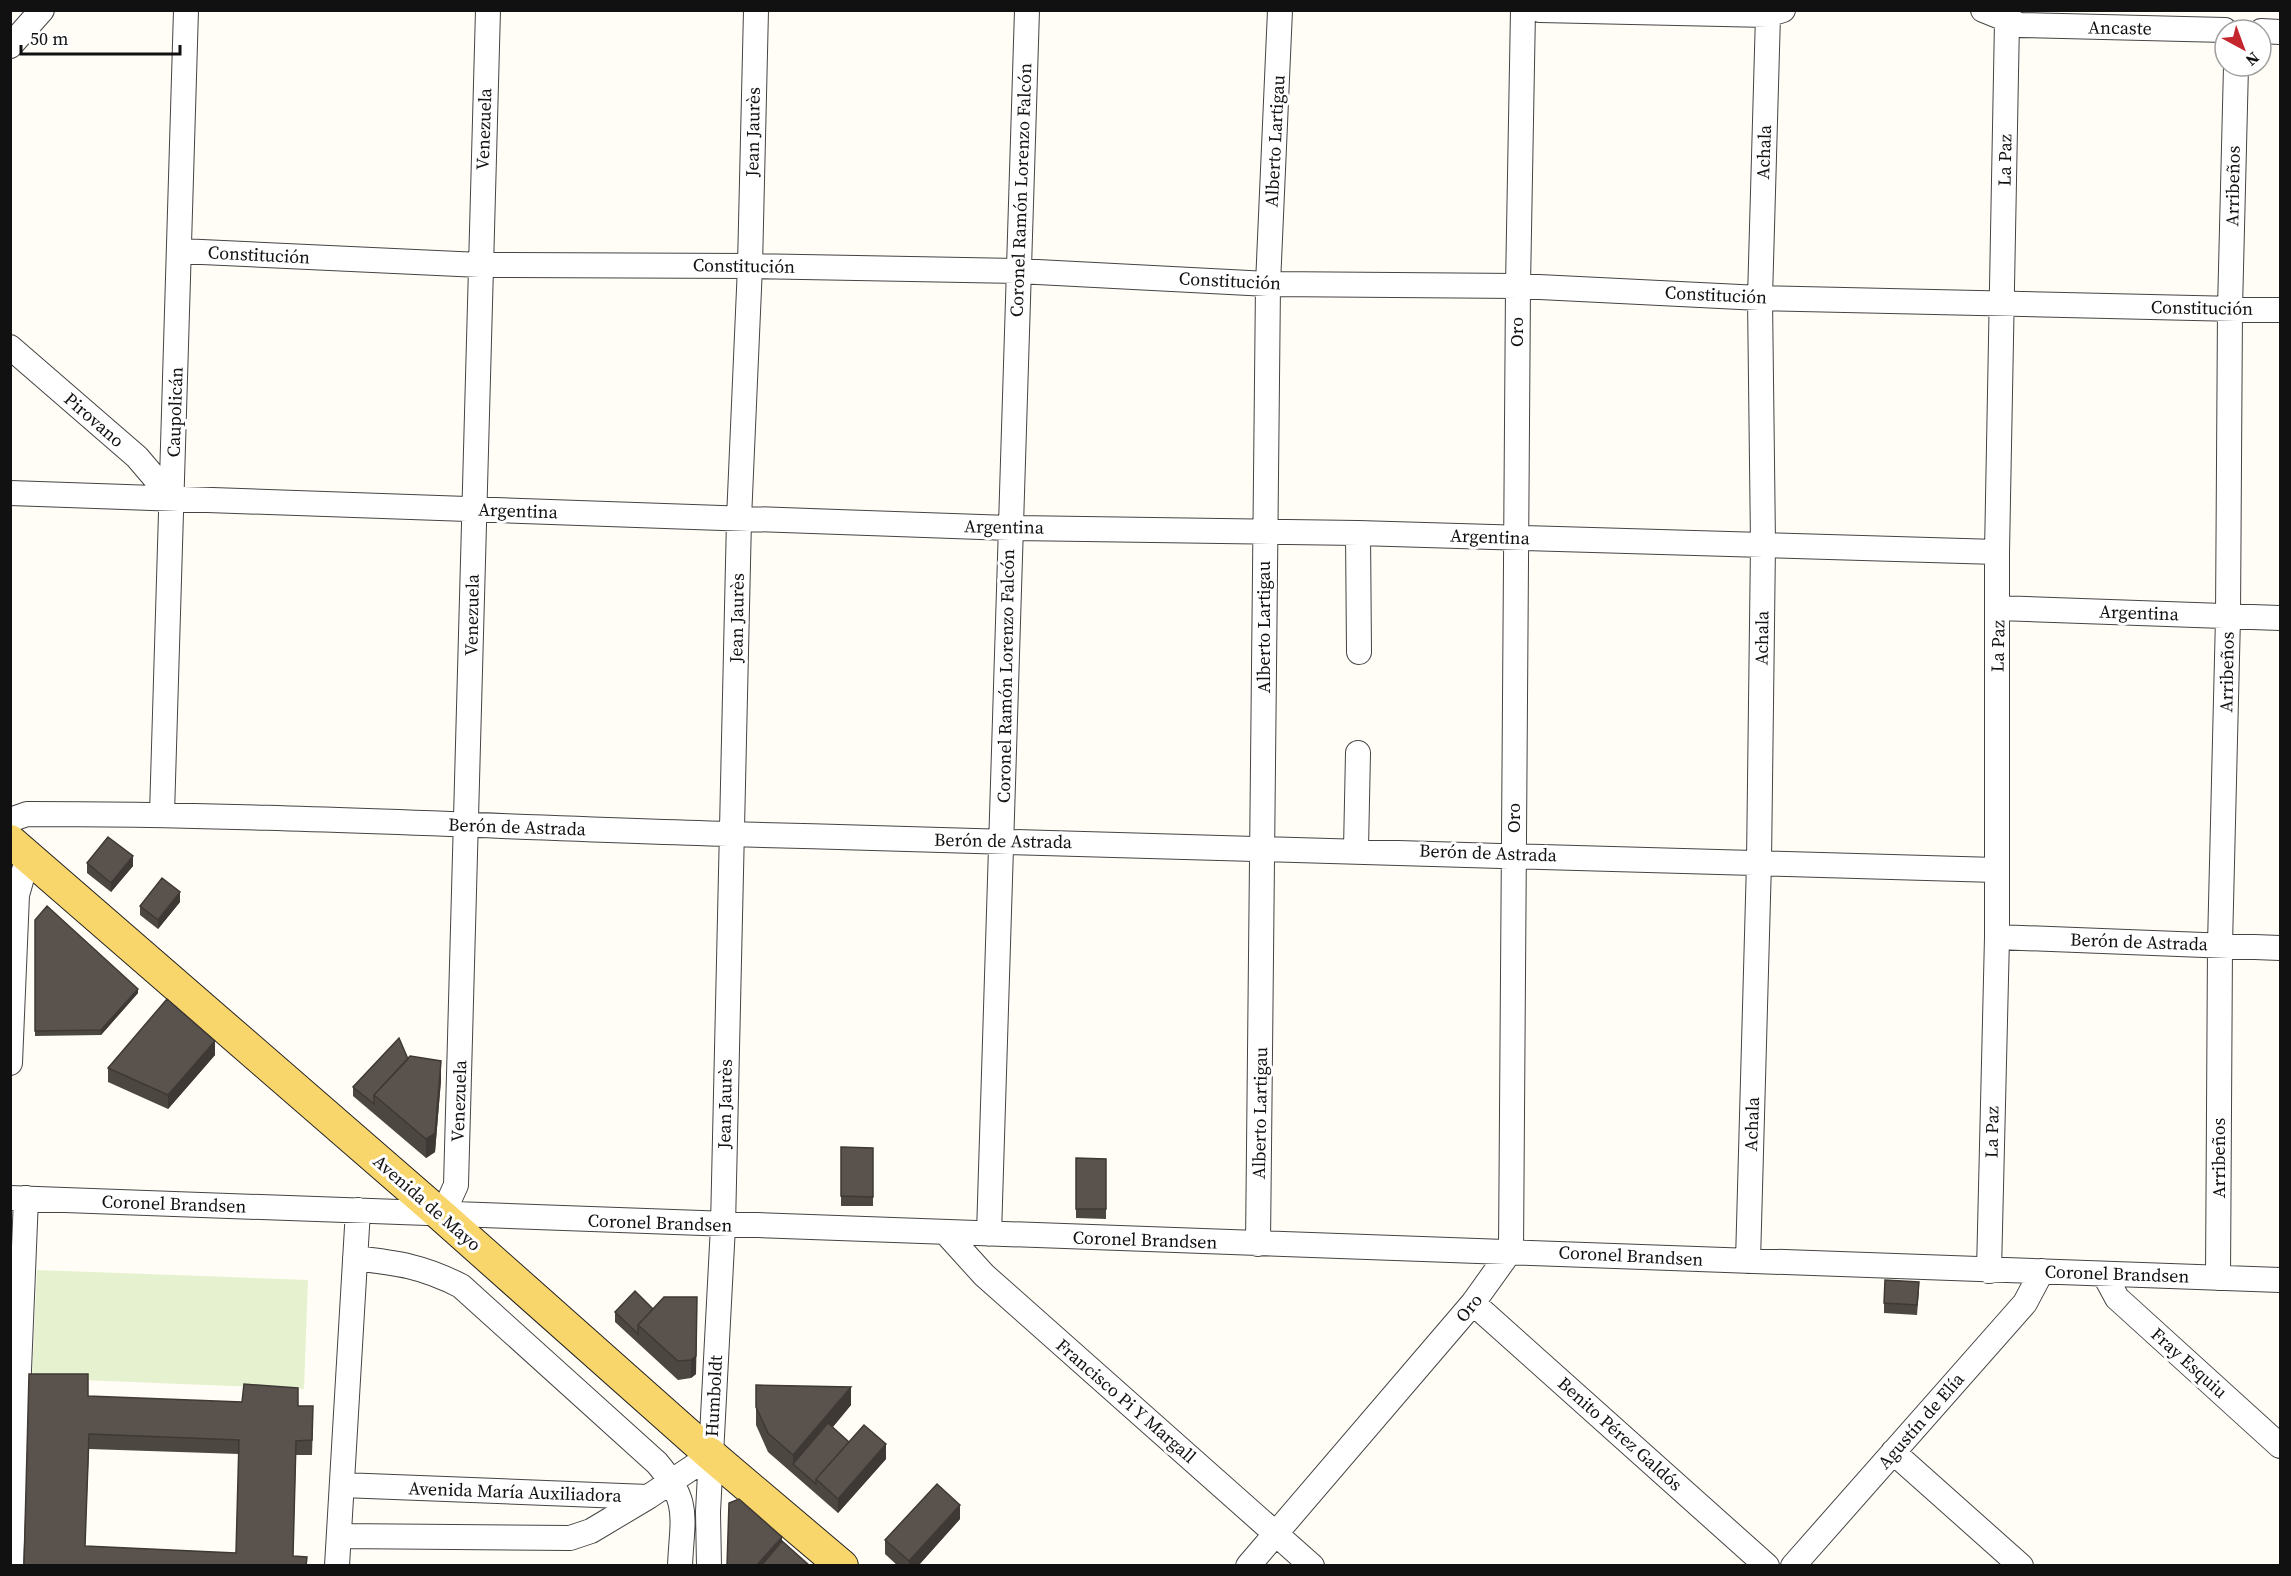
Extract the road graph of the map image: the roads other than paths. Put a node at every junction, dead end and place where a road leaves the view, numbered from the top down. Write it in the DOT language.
graph roads {
  1 [pos="42,10"];
  2 [pos="186,10"];
  3 [pos="488,10"];
  4 [pos="756,10"];
  5 [pos="1027,10"];
  6 [pos="1280,10"];
  7 [pos="1523,10"];
  8 [pos="1540,10"];
  9 [pos="1983,10"];
  10 [pos="1776,13"];
  11 [pos="2007,21"];
  12 [pos="2213,30"];
  13 [pos="10,46"];
  14 [pos="2236,78"];
  15 [pos="180,251"];
  16 [pos="480,265"];
  17 [pos="750,266"];
  18 [pos="1018,271"];
  19 [pos="1268,284"];
  20 [pos="1518,285"];
  21 [pos="1760,298"];
  22 [pos="2003,303"];
  23 [pos="2230,309"];
  24 [pos="2280,310"];
  25 [pos="10,347"];
  26 [pos="10,493"];
  27 [pos="172,498"];
  28 [pos="475,509"];
  29 [pos="739,519"];
  30 [pos="1009,528"];
  31 [pos="1265,531"];
  32 [pos="1358,533"];
  33 [pos="1516,538"];
  34 [pos="1763,544"];
  35 [pos="1997,552"];
  36 [pos="1998,608"];
  37 [pos="2228,616"];
  38 [pos="2280,618"];
  39 [pos="1359,652"];
  40 [pos="1358,753"];
  41 [pos="162,814"];
  42 [pos="10,820"];
  43 [pos="467,825"];
  44 [pos="732,834"];
  45 [pos="1002,841"];
  46 [pos="1263,846"];
  47 [pos="19,849"];
  48 [pos="1356,849"];
  49 [pos="1514,853"];
  50 [pos="1759,862"];
  51 [pos="1995,870"];
  52 [pos="1996,938"];
  53 [pos="2220,945"];
  54 [pos="2280,948"];
  55 [pos="10,1063"];
  56 [pos="18,1198"];
  57 [pos="358,1210"];
  58 [pos="442,1216"];
  59 [pos="723,1226"];
  60 [pos="945,1232"];
  61 [pos="989,1234"];
  62 [pos="1258,1244"];
  63 [pos="1511,1250"];
  64 [pos="355,1258"];
  65 [pos="1748,1261"];
  66 [pos="1989,1271"];
  67 [pos="2042,1271"];
  68 [pos="2104,1274"];
  69 [pos="2218,1278"];
  70 [pos="2280,1280"];
  71 [pos="1473,1303"];
  72 [pos="2280,1446"];
  73 [pos="1893,1452"];
  74 [pos="711,1455"];
  75 [pos="678,1478"];
  76 [pos="342,1485"];
  77 [pos="648,1497"];
  78 [pos="1276,1534"];
  79 [pos="339,1536"];
  80 [pos="11,1566"];
  81 [pos="337,1566"];
  82 [pos="680,1566"];
  83 [pos="709,1566"];
  84 [pos="842,1566"];
  85 [pos="1248,1566"];
  86 [pos="1312,1566"];
  87 [pos="1767,1566"];
  88 [pos="1793,1566"];
  89 [pos="2021,1566"];
  1 -- 13 [label="street"];
  2 -- 15 [label="street, Caupolicán"];
  3 -- 16 [label="street, Venezuela"];
  4 -- 17 [label="street, Jean Jaurès"];
  5 -- 18 [label="street, Coronel Ramón Lorenzo Falcón"];
  6 -- 19 [label="street, Alberto Lartigau"];
  7 -- 20 [label="street, Oro"];
  8 -- 10 [label="street"];
  9 -- 11 [label="street, Ancaste"];
  10 -- 21 [label="street, Achala"];
  11 -- 12 [label="street, Ancaste"];
  11 -- 22 [label="street, La Paz"];
  14 -- 23 [label="street, Arribeños"];
  15 -- 16 [label="street, Constitución"];
  15 -- 27 [label="street, Caupolicán"];
  16 -- 17 [label="street, Constitución"];
  16 -- 28 [label="street, Venezuela"];
  17 -- 18 [label="street, Constitución"];
  17 -- 29 [label="street, Jean Jaurès"];
  18 -- 19 [label="street, Constitución"];
  18 -- 30 [label="street, Coronel Ramón Lorenzo Falcón"];
  19 -- 20 [label="street, Constitución"];
  19 -- 31 [label="street, Alberto Lartigau"];
  20 -- 21 [label="street, Constitución"];
  20 -- 33 [label="street, Oro"];
  21 -- 22 [label="street, Constitución"];
  21 -- 34 [label="street, Achala"];
  22 -- 23 [label="street, Constitución"];
  22 -- 35 [label="street, La Paz"];
  23 -- 24 [label="street, Constitución"];
  23 -- 37 [label="street, Arribeños"];
  25 -- 27 [label="street, Pirovano"];
  26 -- 27 [label="street, Argentina"];
  27 -- 28 [label="street, Argentina"];
  27 -- 41 [label="street, Caupolicán"];
  28 -- 29 [label="street, Argentina"];
  28 -- 43 [label="street, Venezuela"];
  29 -- 30 [label="street, Argentina"];
  29 -- 44 [label="street, Jean Jaurès"];
  30 -- 31 [label="street, Argentina"];
  30 -- 45 [label="street, Coronel Ramón Lorenzo Falcón"];
  31 -- 32 [label="street, Argentina"];
  31 -- 46 [label="street, Alberto Lartigau"];
  32 -- 33 [label="street, Argentina"];
  32 -- 39 [label="street"];
  33 -- 34 [label="street, Argentina"];
  33 -- 49 [label="street, Oro"];
  34 -- 35 [label="street, Argentina"];
  34 -- 50 [label="street, Achala"];
  35 -- 36 [label="street, La Paz"];
  36 -- 37 [label="street, Argentina"];
  36 -- 51 [label="street, La Paz"];
  37 -- 38 [label="street, Argentina"];
  37 -- 53 [label="street, Arribeños"];
  40 -- 48 [label="street"];
  41 -- 42 [label="street, Berón de Astrada"];
  41 -- 43 [label="street, Berón de Astrada"];
  43 -- 44 [label="street, Berón de Astrada"];
  43 -- 58 [label="street, Venezuela"];
  44 -- 45 [label="street, Berón de Astrada"];
  44 -- 59 [label="street, Jean Jaurès"];
  45 -- 46 [label="street, Berón de Astrada"];
  45 -- 61 [label="street, Coronel Ramón Lorenzo Falcón"];
  46 -- 48 [label="street, Berón de Astrada"];
  46 -- 62 [label="street, Alberto Lartigau"];
  47 -- 55 [label="street"];
  47 -- 58 [label="main road, Avenida de Mayo"];
  48 -- 49 [label="street, Berón de Astrada"];
  49 -- 50 [label="street, Berón de Astrada"];
  49 -- 63 [label="street, Oro"];
  50 -- 51 [label="street, Berón de Astrada"];
  50 -- 65 [label="street, Achala"];
  51 -- 52 [label="street, La Paz"];
  52 -- 53 [label="street, Berón de Astrada"];
  52 -- 66 [label="street, La Paz"];
  53 -- 54 [label="street, Berón de Astrada"];
  53 -- 69 [label="street, Arribeños"];
  56 -- 57 [label="street, Coronel Brandsen"];
  56 -- 80 [label="street"];
  57 -- 58 [label="street, Coronel Brandsen"];
  57 -- 64 [label="street"];
  58 -- 59 [label="street, Coronel Brandsen"];
  58 -- 74 [label="main road, Avenida de Mayo"];
  59 -- 60 [label="street, Coronel Brandsen"];
  59 -- 74 [label="street, Humboldt"];
  60 -- 61 [label="street, Coronel Brandsen"];
  60 -- 78 [label="street, Francisco Pi Y Margall"];
  61 -- 62 [label="street, Coronel Brandsen"];
  62 -- 63 [label="street, Coronel Brandsen"];
  63 -- 65 [label="street, Coronel Brandsen"];
  63 -- 71 [label="street, Oro"];
  64 -- 75 [label="street"];
  64 -- 76 [label="street"];
  65 -- 66 [label="street, Coronel Brandsen"];
  66 -- 67 [label="street, Coronel Brandsen"];
  67 -- 68 [label="street, Coronel Brandsen"];
  67 -- 73 [label="street, Agustín de Elía"];
  68 -- 69 [label="street, Coronel Brandsen"];
  68 -- 72 [label="street, Fray Esquiu"];
  69 -- 70 [label="street, Coronel Brandsen"];
  71 -- 78 [label="street, Oro"];
  71 -- 87 [label="street, Benito Pérez Galdós"];
  73 -- 88 [label="street, Agustín de Elía"];
  73 -- 89 [label="street"];
  74 -- 75 [label="street, Avenida María Auxiliadora"];
  74 -- 83 [label="street, Humboldt"];
  74 -- 84 [label="main road, Avenida de Mayo"];
  75 -- 77 [label="street, Avenida María Auxiliadora"];
  75 -- 82 [label="street"];
  76 -- 77 [label="street, Avenida María Auxiliadora"];
  76 -- 79 [label="street"];
  77 -- 79 [label="street"];
  78 -- 85 [label="street, Oro"];
  78 -- 86 [label="street, Francisco Pi Y Margall"];
  79 -- 81 [label="street"];
}
